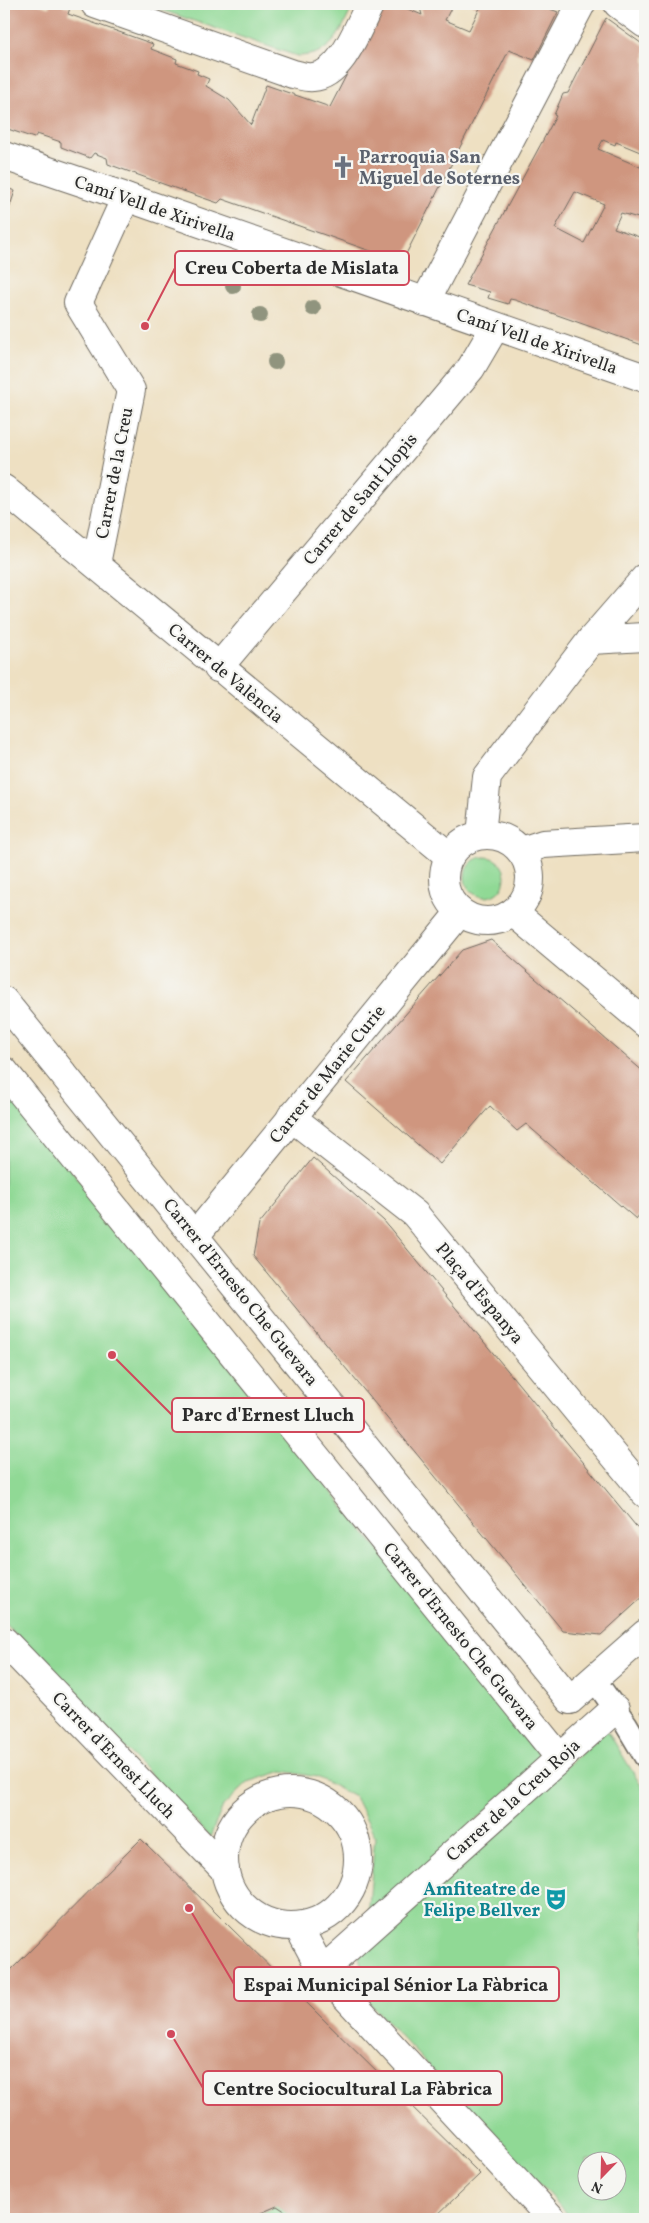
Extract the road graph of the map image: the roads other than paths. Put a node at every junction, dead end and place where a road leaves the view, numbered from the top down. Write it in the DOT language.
graph roads {
  1 [pos="95,4"];
  2 [pos="370,4"];
  3 [pos="581,4"];
  4 [pos="618,4"];
  5 [pos="645,24"];
  6 [pos="4,156"];
  7 [pos="126,197"];
  8 [pos="425,302"];
  9 [pos="494,327"];
  10 [pos="645,378"];
  11 [pos="4,489"];
  12 [pos="96,564"];
  13 [pos="645,578"];
  14 [pos="645,636"];
  15 [pos="591,640"];
  16 [pos="218,668"];
  17 [pos="481,835"];
  18 [pos="645,838"];
  19 [pos="522,852"];
  20 [pos="449,856"];
  21 [pos="460,912"];
  22 [pos="514,913"];
  23 [pos="4,1001"];
  24 [pos="645,1024"];
  25 [pos="4,1071"];
  26 [pos="291,1117"];
  27 [pos="195,1236"];
  28 [pos="645,1493"];
  29 [pos="645,1634"];
  30 [pos="4,1641"];
  31 [pos="594,1679"];
  32 [pos="615,1709"];
  33 [pos="645,1756"];
  34 [pos="560,1758"];
  35 [pos="225,1870"];
  36 [pos="298,1926"];
  37 [pos="322,1970"];
  38 [pos="552,2219"];
  1 -- 2 [label="street"];
  3 -- 8 [label="street"];
  4 -- 5 [label="street"];
  6 -- 7 [label="street, Camí Vell de Xirivella"];
  7 -- 8 [label="street, Camí Vell de Xirivella"];
  7 -- 12 [label="street, Carrer de la Creu"];
  8 -- 9 [label="street, Camí Vell de Xirivella"];
  9 -- 10 [label="street, Camí Vell de Xirivella"];
  9 -- 16 [label="street, Carrer de Sant Llopis"];
  11 -- 12 [label="street, Carrer de València"];
  12 -- 16 [label="street, Carrer de València"];
  13 -- 15 [label="street"];
  14 -- 15 [label="street"];
  15 -- 17 [label="street"];
  16 -- 20 [label="street, Carrer de València"];
  17 -- 19 [label="street"];
  17 -- 20 [label="street"];
  18 -- 19 [label="street"];
  19 -- 22 [label="street"];
  20 -- 21 [label="street"];
  21 -- 22 [label="street"];
  21 -- 26 [label="street, Carrer de Marie Curie"];
  22 -- 24 [label="street"];
  23 -- 27 [label="street, Carrer d'Ernesto Che Guevara"];
  25 -- 34 [label="street, Carrer d'Ernesto Che Guevara"];
  26 -- 27 [label="street, Carrer de Marie Curie"];
  26 -- 28 [label="street, Plaça d'Espanya"];
  27 -- 31 [label="street, Carrer d'Ernesto Che Guevara"];
  29 -- 31 [label="street"];
  30 -- 35 [label="street, Carrer d'Ernest Lluch"];
  31 -- 32 [label="lane"];
  32 -- 33 [label="lane"];
  32 -- 34 [label="street, Carrer de la Creu Roja"];
  34 -- 37 [label="street, Carrer de la Creu Roja"];
  35 -- 36 [label="street"];
  35 -- 36 [label="street"];
  36 -- 37 [label="street"];
  37 -- 38 [label="street"];
}
